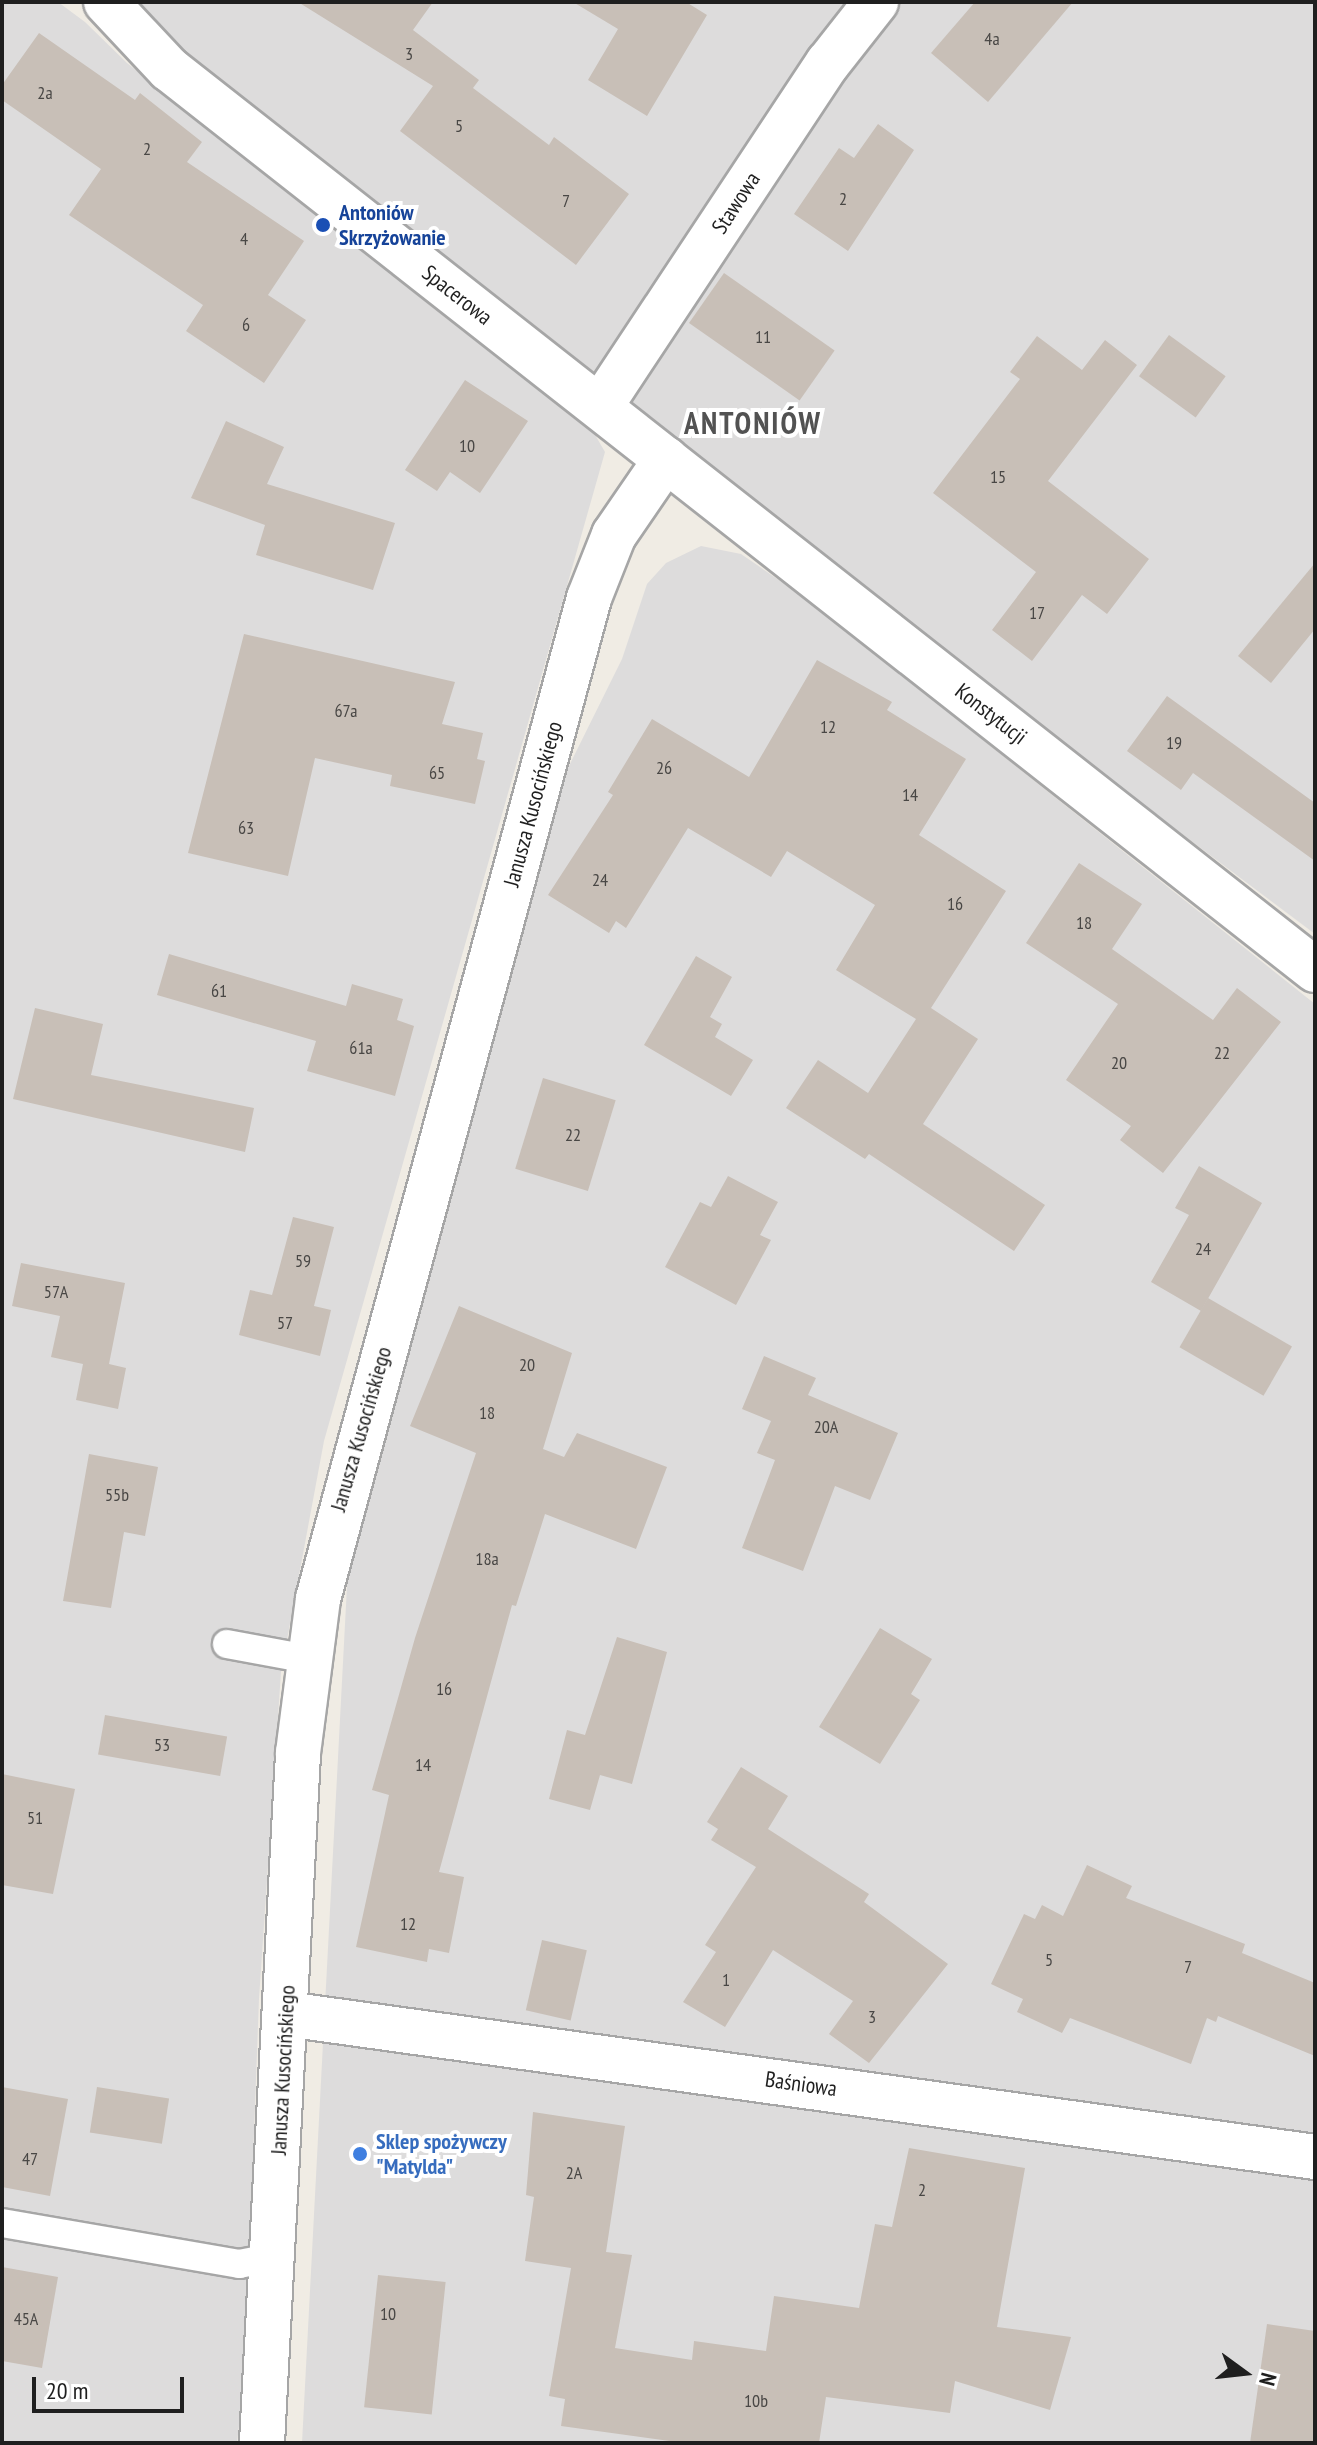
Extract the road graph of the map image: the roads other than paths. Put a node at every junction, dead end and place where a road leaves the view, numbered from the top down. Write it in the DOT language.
graph roads {
  1 [pos="106,2"];
  2 [pos="876,2"];
  3 [pos="600,407"];
  4 [pos="666,459"];
  5 [pos="1315,970"];
  6 [pos="227,1644"];
  7 [pos="308,1659"];
  8 [pos="286,2014"];
  9 [pos="1315,2157"];
  10 [pos="2,2223"];
  11 [pos="274,2257"];
  12 [pos="262,2443"];
  1 -- 3 [label="street, Spacerowa"];
  2 -- 3 [label="street, Stawowa"];
  3 -- 4 [label="street, Spacerowa"];
  4 -- 5 [label="street, Konstytucji"];
  4 -- 7 [label="street, Janusza Kusocińskiego"];
  6 -- 7 [label="lane"];
  7 -- 8 [label="street, Janusza Kusocińskiego"];
  8 -- 9 [label="street, Baśniowa"];
  8 -- 11 [label="street, Janusza Kusocińskiego"];
  10 -- 11 [label="lane"];
  11 -- 12 [label="street, Janusza Kusocińskiego"];
}
